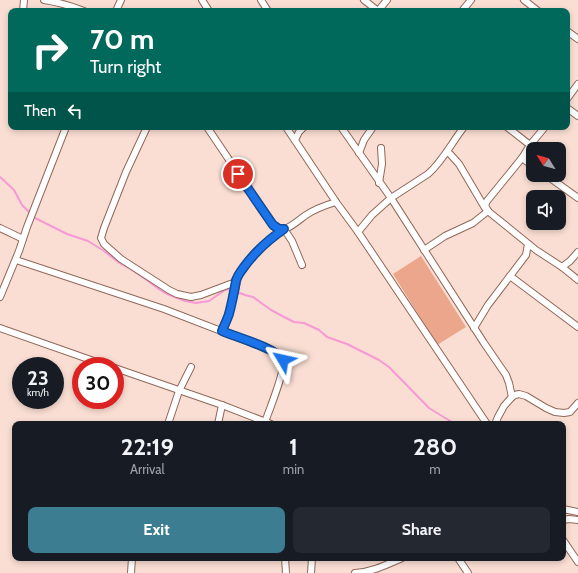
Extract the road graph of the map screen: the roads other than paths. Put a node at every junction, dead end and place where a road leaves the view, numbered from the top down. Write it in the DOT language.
graph roads {
  1 [pos="44,0"];
  2 [pos="74,0"];
  3 [pos="364,0"];
  4 [pos="387,0"];
  5 [pos="524,0"];
  6 [pos="74,7"];
  7 [pos="374,8"];
  8 [pos="380,8"];
  9 [pos="534,8"];
  10 [pos="578,84"];
  11 [pos="570,95"];
  12 [pos="65,130"];
  13 [pos="146,130"];
  14 [pos="209,130"];
  15 [pos="288,130"];
  16 [pos="301,130"];
  17 [pos="343,130"];
  18 [pos="371,130"];
  19 [pos="462,130"];
  20 [pos="511,130"];
  21 [pos="542,130"];
  22 [pos="295,140"];
  23 [pos="526,142"];
  24 [pos="532,142"];
  25 [pos="381,148"];
  26 [pos="446,152"];
  27 [pos="526,152"];
  28 [pos="359,153"];
  29 [pos="522,158"];
  30 [pos="526,161"];
  31 [pos="379,182"];
  32 [pos="556,182"];
  33 [pos="391,198"];
  34 [pos="578,198"];
  35 [pos="336,202"];
  36 [pos="487,210"];
  37 [pos="0,228"];
  38 [pos="284,229"];
  39 [pos="358,232"];
  40 [pos="23,239"];
  41 [pos="528,244"];
  42 [pos="424,250"];
  43 [pos="536,250"];
  44 [pos="578,252"];
  45 [pos="526,255"];
  46 [pos="16,260"];
  47 [pos="302,265"];
  48 [pos="562,267"];
  49 [pos="510,276"];
  50 [pos="236,280"];
  51 [pos="578,280"];
  52 [pos="0,297"];
  53 [pos="578,327"];
  54 [pos="0,328"];
  55 [pos="474,328"];
  56 [pos="222,331"];
  57 [pos="82,357"];
  58 [pos="191,367"];
  59 [pos="124,371"];
  60 [pos="179,391"];
  61 [pos="512,397"];
  62 [pos="578,403"];
  63 [pos="222,405"];
  64 [pos="169,421"];
  65 [pos="219,421"];
  66 [pos="263,421"];
  67 [pos="269,421"];
  68 [pos="485,421"];
  69 [pos="496,421"];
  70 [pos="566,510"];
  71 [pos="578,512"];
  72 [pos="566,520"];
  73 [pos="578,520"];
  74 [pos="566,544"];
  75 [pos="132,561"];
  76 [pos="285,561"];
  77 [pos="312,561"];
  78 [pos="395,561"];
  79 [pos="460,561"];
  80 [pos="578,562"];
  81 [pos="367,572"];
  82 [pos="131,573"];
  83 [pos="286,573"];
  84 [pos="311,573"];
  85 [pos="354,573"];
  86 [pos="468,573"];
  1 -- 6 [label="street"];
  2 -- 6 [label="street"];
  3 -- 7 [label="street"];
  4 -- 8 [label="street"];
  5 -- 9 [label="street"];
  10 -- 11 [label="street"];
  12 -- 40 [label="street"];
  13 -- 50 [label="street"];
  14 -- 38 [label="street"];
  15 -- 22 [label="street"];
  16 -- 22 [label="street"];
  17 -- 28 [label="street"];
  18 -- 28 [label="street"];
  19 -- 26 [label="street"];
  20 -- 23 [label="street"];
  21 -- 24 [label="street"];
  22 -- 35 [label="street"];
  25 -- 31 [label="street"];
  26 -- 33 [label="street"];
  26 -- 36 [label="street"];
  27 -- 29 [label="street"];
  28 -- 31 [label="street"];
  29 -- 30 [label="street"];
  29 -- 36 [label="street"];
  31 -- 33 [label="street"];
  32 -- 34 [label="street"];
  33 -- 39 [label="street"];
  33 -- 42 [label="street"];
  35 -- 38 [label="street"];
  35 -- 39 [label="street"];
  36 -- 41 [label="street"];
  36 -- 42 [label="street"];
  37 -- 40 [label="street"];
  38 -- 47 [label="street"];
  38 -- 50 [label="street"];
  39 -- 68 [label="street"];
  40 -- 46 [label="street"];
  41 -- 43 [label="street"];
  41 -- 45 [label="street"];
  42 -- 55 [label="street"];
  43 -- 45 [label="street"];
  43 -- 48 [label="street"];
  44 -- 48 [label="street"];
  45 -- 49 [label="street"];
  46 -- 52 [label="street"];
  46 -- 56 [label="street"];
  48 -- 51 [label="street"];
  49 -- 53 [label="street"];
  49 -- 55 [label="street"];
  50 -- 56 [label="street"];
  54 -- 57 [label="street"];
  55 -- 61 [label="street"];
  56 -- 67 [label="street"];
  58 -- 60 [label="street"];
  59 -- 60 [label="street"];
  60 -- 63 [label="street"];
  60 -- 64 [label="street"];
  61 -- 62 [label="street"];
  61 -- 69 [label="street"];
  63 -- 65 [label="street"];
  63 -- 66 [label="street"];
  70 -- 71 [label="street"];
  72 -- 73 [label="street"];
  74 -- 80 [label="street"];
  75 -- 82 [label="street"];
  76 -- 83 [label="street"];
  77 -- 84 [label="street"];
  78 -- 81 [label="street"];
  79 -- 86 [label="street"];
  81 -- 85 [label="street"];
}
